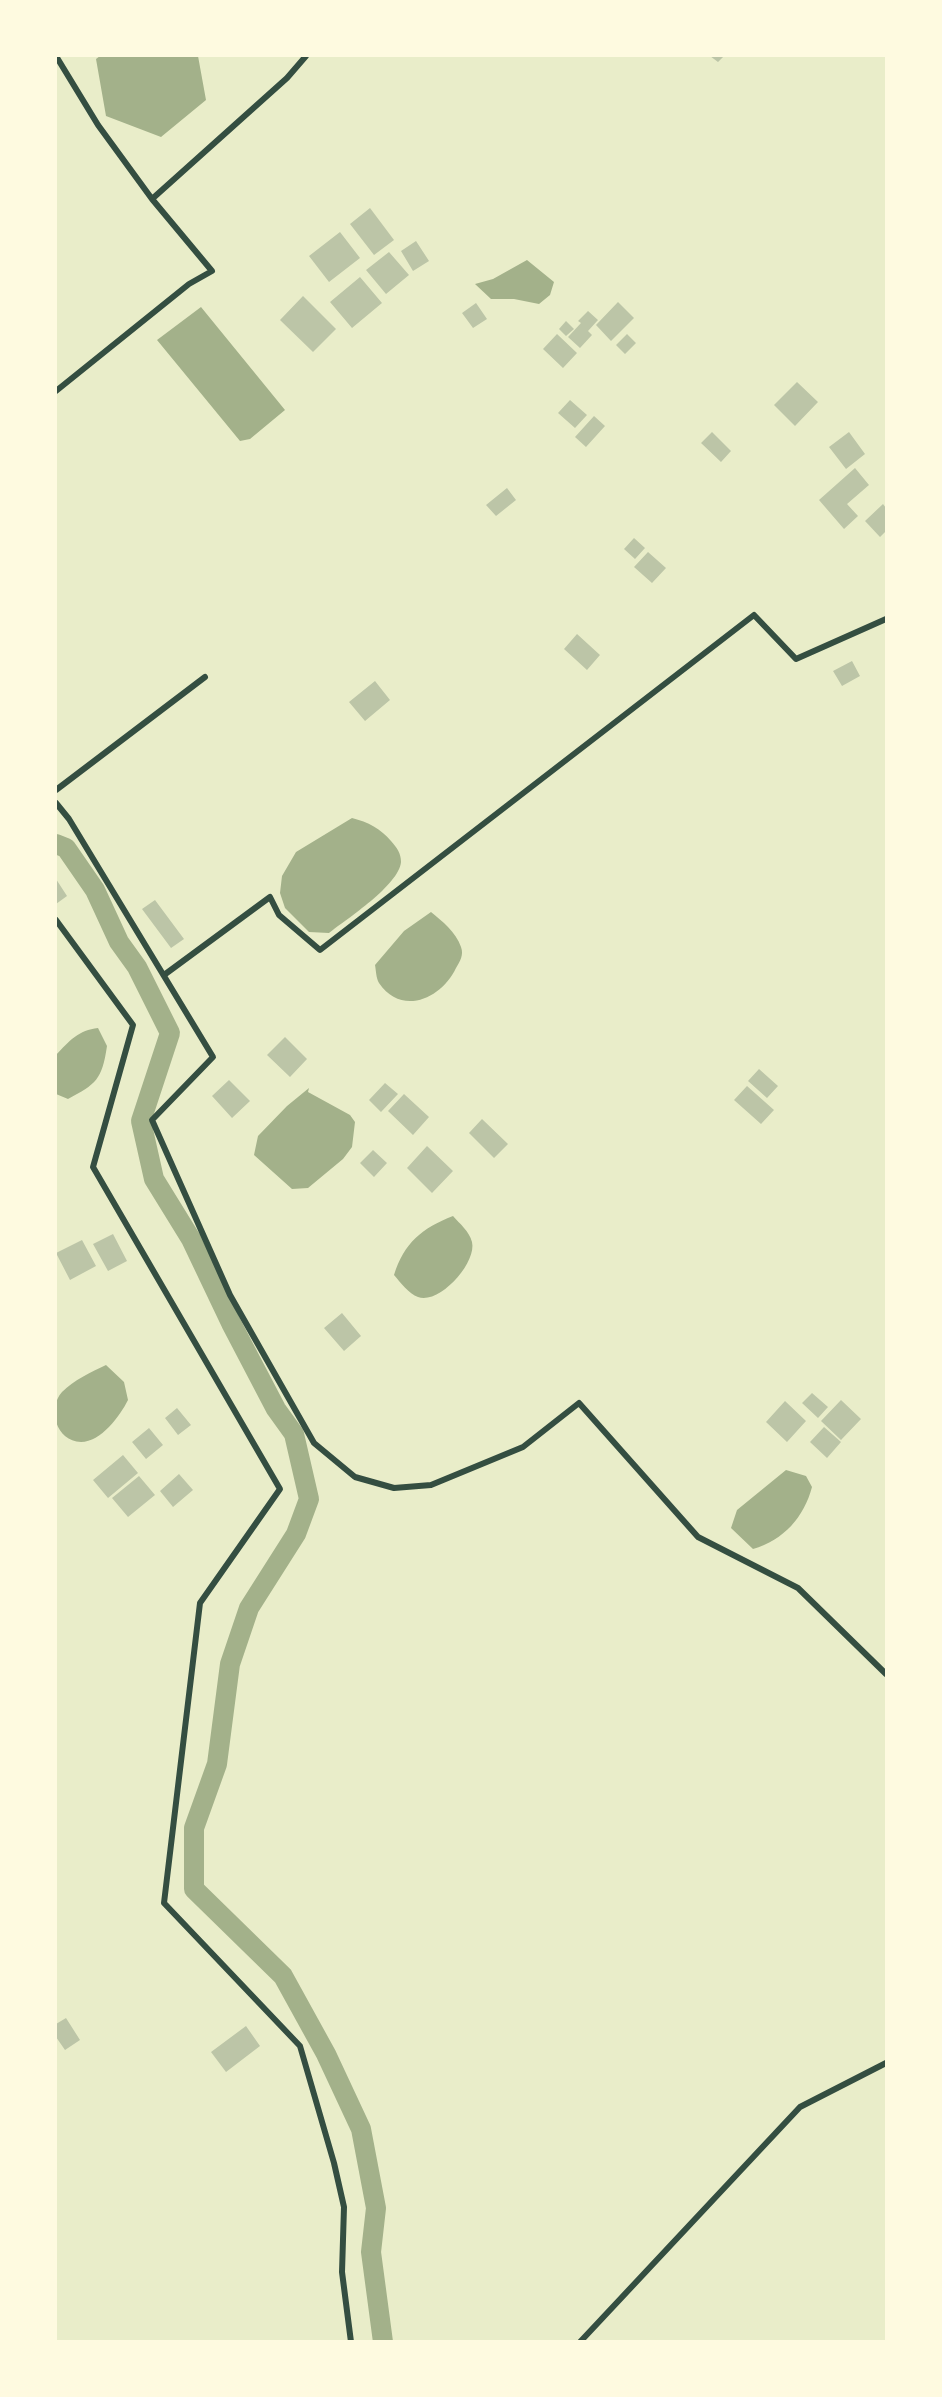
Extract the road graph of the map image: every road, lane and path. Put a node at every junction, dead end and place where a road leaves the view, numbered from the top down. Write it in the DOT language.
graph roads {
  1 [pos="56,56"];
  2 [pos="306,56"];
  3 [pos="152,199"];
  4 [pos="56,391"];
  5 [pos="886,619"];
  6 [pos="205,677"];
  7 [pos="56,790"];
  8 [pos="56,802"];
  9 [pos="56,920"];
  10 [pos="164,975"];
  11 [pos="886,1674"];
  12 [pos="886,2062"];
  13 [pos="351,2342"];
  14 [pos="580,2342"];
  1 -- 3 [label="street"];
  2 -- 3 [label="street"];
  3 -- 4 [label="street"];
  5 -- 10 [label="street"];
  6 -- 7 [label="street"];
  8 -- 10 [label="street"];
  9 -- 13 [label="street"];
  10 -- 11 [label="street"];
  12 -- 14 [label="street"];
}
